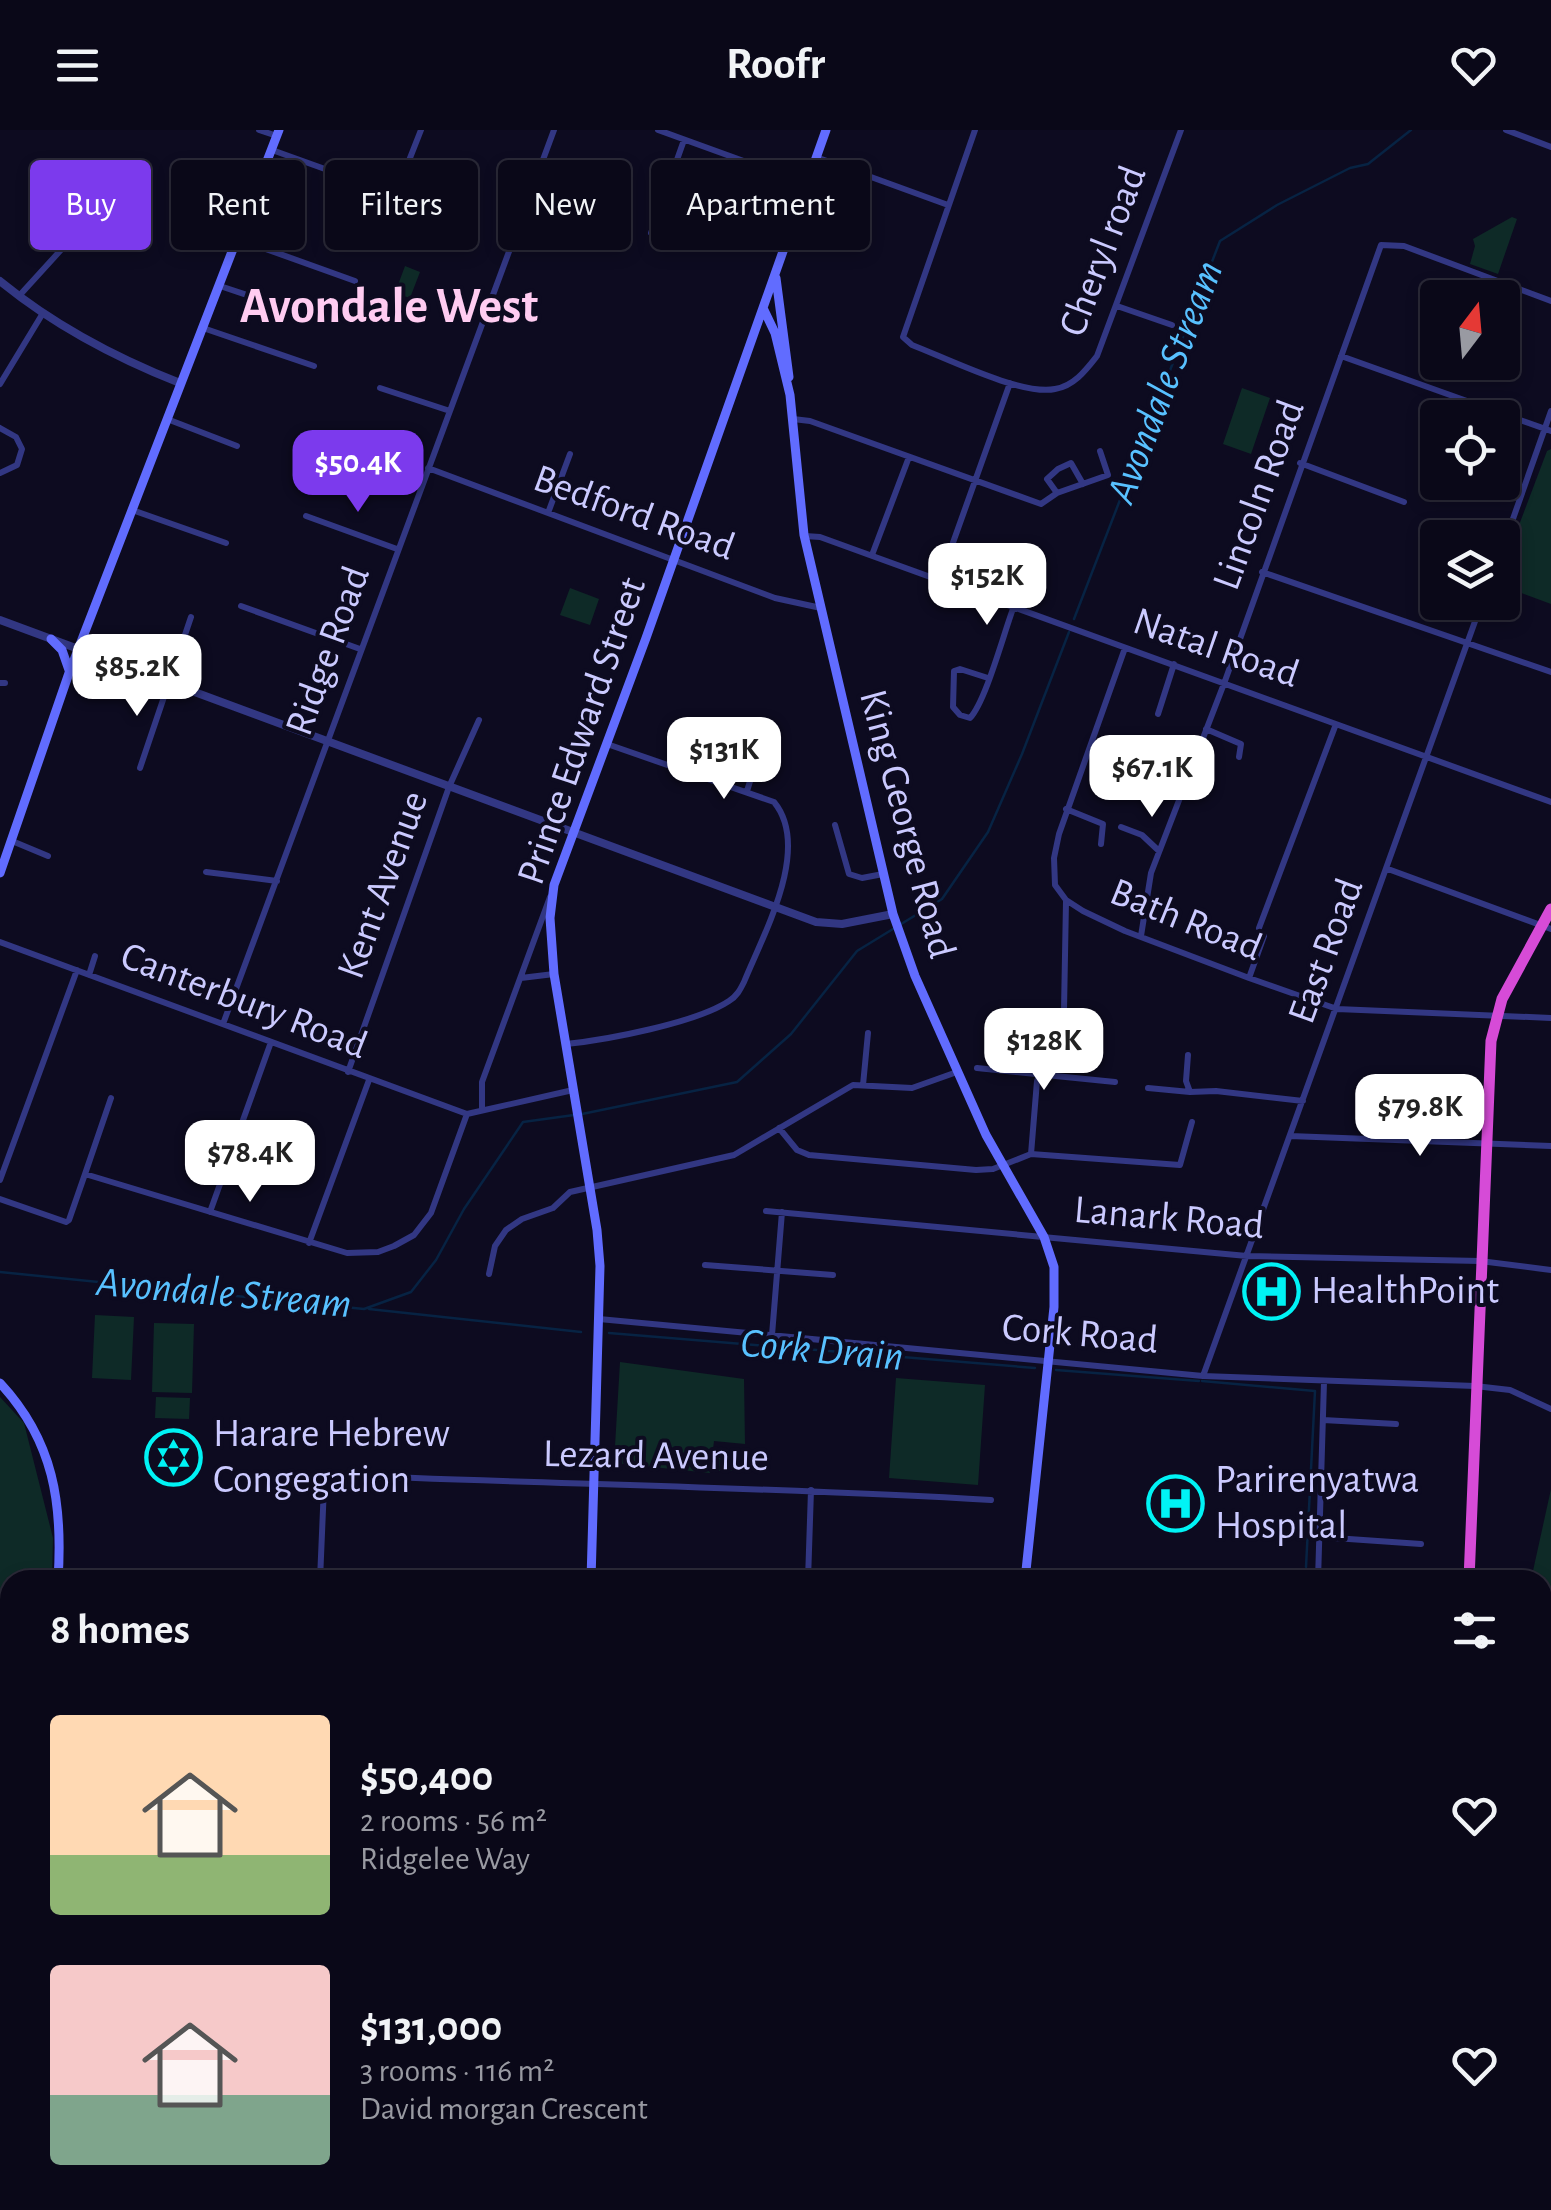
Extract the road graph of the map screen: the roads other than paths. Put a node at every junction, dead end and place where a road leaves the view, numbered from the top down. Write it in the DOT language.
graph roads {
  1 [pos="260,130"];
  2 [pos="421,130"];
  3 [pos="554,130"];
  4 [pos="658,130"];
  5 [pos="826,130"];
  6 [pos="975,130"];
  7 [pos="1181,130"];
  8 [pos="1506,130"];
  9 [pos="278,133"];
  10 [pos="684,140"];
  11 [pos="1551,147"];
  12 [pos="272,150"];
  13 [pos="816,157"];
  14 [pos="268,160"];
  15 [pos="677,160"];
  16 [pos="740,160"];
  17 [pos="815,160"];
  18 [pos="948,205"];
  19 [pos="61,250"];
  20 [pos="234,250"];
  21 [pos="268,250"];
  22 [pos="784,250"];
  23 [pos="775,276"];
  24 [pos="0,280"];
  25 [pos="355,282"];
  26 [pos="220,286"];
  27 [pos="19,296"];
  28 [pos="1551,301"];
  29 [pos="277,306"];
  30 [pos="1117,306"];
  31 [pos="764,308"];
  32 [pos="42,314"];
  33 [pos="783,315"];
  34 [pos="1172,324"];
  35 [pos="203,328"];
  36 [pos="775,334"];
  37 [pos="751,340"];
  38 [pos="1342,356"];
  39 [pos="314,366"];
  40 [pos="180,382"];
  41 [pos="1010,383"];
  42 [pos="0,384"];
  43 [pos="380,388"];
  44 [pos="790,396"];
  45 [pos="450,411"];
  46 [pos="1551,411"];
  47 [pos="166,419"];
  48 [pos="793,419"];
  49 [pos="0,428"];
  50 [pos="1548,430"];
  51 [pos="236,446"];
  52 [pos="1100,451"];
  53 [pos="570,454"];
  54 [pos="909,456"];
  55 [pos="1300,463"];
  56 [pos="428,468"];
  57 [pos="0,473"];
  58 [pos="974,481"];
  59 [pos="1083,484"];
  60 [pos="1057,494"];
  61 [pos="1520,499"];
  62 [pos="1404,502"];
  63 [pos="131,510"];
  64 [pos="548,513"];
  65 [pos="306,516"];
  66 [pos="804,536"];
  67 [pos="226,543"];
  68 [pos="398,548"];
  69 [pos="872,556"];
  70 [pos="674,559"];
  71 [pos="1262,572"];
  72 [pos="940,579"];
  73 [pos="242,606"];
  74 [pos="1014,606"];
  75 [pos="821,608"];
  76 [pos="190,617"];
  77 [pos="0,620"];
  78 [pos="1475,620"];
  79 [pos="50,639"];
  80 [pos="1467,643"];
  81 [pos="1125,648"];
  82 [pos="78,649"];
  83 [pos="360,649"];
  84 [pos="1174,664"];
  85 [pos="1551,672"];
  86 [pos="69,673"];
  87 [pos="988,678"];
  88 [pos="1225,681"];
  89 [pos="168,682"];
  90 [pos="1158,714"];
  91 [pos="479,720"];
  92 [pos="1336,723"];
  93 [pos="1206,729"];
  94 [pos="327,742"];
  95 [pos="607,744"];
  96 [pos="761,746"];
  97 [pos="1239,757"];
  98 [pos="1426,758"];
  99 [pos="140,768"];
  100 [pos="449,786"];
  101 [pos="748,791"];
  102 [pos="1551,802"];
  103 [pos="1066,808"];
  104 [pos="835,825"];
  105 [pos="1120,827"];
  106 [pos="571,832"];
  107 [pos="12,841"];
  108 [pos="1101,844"];
  109 [pos="1159,851"];
  110 [pos="48,856"];
  111 [pos="1388,870"];
  112 [pos="206,872"];
  113 [pos="0,873"];
  114 [pos="883,874"];
  115 [pos="277,881"];
  116 [pos="554,885"];
  117 [pos="1066,900"];
  118 [pos="774,906"];
  119 [pos="1551,909"];
  120 [pos="892,914"];
  121 [pos="1546,927"];
  122 [pos="1259,928"];
  123 [pos="1141,936"];
  124 [pos="1264,936"];
  125 [pos="0,942"];
  126 [pos="95,956"];
  127 [pos="77,970"];
  128 [pos="89,974"];
  129 [pos="554,974"];
  130 [pos="522,978"];
  131 [pos="1249,978"];
  132 [pos="1338,1008"];
  133 [pos="1495,1016"];
  134 [pos="1551,1018"];
  135 [pos="223,1024"];
  136 [pos="868,1033"];
  137 [pos="272,1042"];
  138 [pos="566,1044"];
  139 [pos="1188,1055"];
  140 [pos="977,1068"];
  141 [pos="348,1072"];
  142 [pos="958,1072"];
  143 [pos="1040,1074"];
  144 [pos="369,1080"];
  145 [pos="1115,1082"];
  146 [pos="863,1085"];
  147 [pos="1148,1088"];
  148 [pos="573,1090"];
  149 [pos="1190,1092"];
  150 [pos="111,1098"];
  151 [pos="1304,1101"];
  152 [pos="482,1108"];
  153 [pos="467,1114"];
  154 [pos="1192,1122"];
  155 [pos="779,1128"];
  156 [pos="1290,1136"];
  157 [pos="1485,1142"];
  158 [pos="1551,1146"];
  159 [pos="1030,1154"];
  160 [pos="1003,1166"];
  161 [pos="85,1174"];
  162 [pos="0,1180"];
  163 [pos="590,1188"];
  164 [pos="0,1199"];
  165 [pos="766,1211"];
  166 [pos="210,1212"];
  167 [pos="782,1212"];
  168 [pos="1044,1237"];
  169 [pos="308,1243"];
  170 [pos="1247,1256"];
  171 [pos="1480,1261"];
  172 [pos="705,1265"];
  173 [pos="1551,1270"];
  174 [pos="777,1271"];
  175 [pos="489,1274"];
  176 [pos="833,1275"];
  177 [pos="599,1319"];
  178 [pos="772,1335"];
  179 [pos="1048,1361"];
  180 [pos="1203,1376"];
  181 [pos="1324,1382"];
  182 [pos="0,1383"];
  183 [pos="1476,1386"];
  184 [pos="1551,1409"];
  185 [pos="1323,1420"];
  186 [pos="1396,1424"];
  187 [pos="594,1486"];
  188 [pos="811,1490"];
  189 [pos="991,1500"];
  190 [pos="1320,1538"];
  191 [pos="1421,1544"];
  192 [pos="58,1570"];
  193 [pos="320,1570"];
  194 [pos="591,1570"];
  195 [pos="808,1570"];
  196 [pos="1027,1570"];
  197 [pos="1318,1570"];
  198 [pos="1469,1570"];
  199 [pos="569,2210"];
  200 [pos="614,2210"];
  1 -- 9 [label="street"];
  2 -- 12 [label="street"];
  3 -- 45 [label="street, Ridge Road"];
  4 -- 10 [label="street"];
  5 -- 13 [label="main road"];
  6 -- 18 [label="street"];
  7 -- 30 [label="street, Cheryl road"];
  8 -- 11 [label="street"];
  9 -- 12 [label="main road"];
  10 -- 15 [label="street"];
  10 -- 16 [label="street"];
  12 -- 14 [label="main road"];
  13 -- 17 [label="main road"];
  13 -- 18 [label="street"];
  18 -- 41 [label="street, Cheryl road"];
  19 -- 27 [label="street"];
  20 -- 26 [label="main road"];
  21 -- 25 [label="street"];
  22 -- 23 [label="main road"];
  23 -- 31 [label="main road, Prince Edward Street"];
  23 -- 33 [label="main road, King George Road"];
  24 -- 27 [label="street"];
  26 -- 29 [label="street"];
  26 -- 35 [label="main road"];
  27 -- 32 [label="street"];
  28 -- 38 [label="street, Lincoln Road"];
  30 -- 34 [label="street"];
  30 -- 41 [label="street, Cheryl road"];
  31 -- 33 [label="main road"];
  31 -- 36 [label="main road, King George Road"];
  31 -- 37 [label="main road, Prince Edward Street"];
  32 -- 40 [label="street"];
  32 -- 42 [label="street"];
  33 -- 44 [label="main road, King George Road"];
  35 -- 39 [label="street"];
  35 -- 40 [label="main road"];
  36 -- 37 [label="main road"];
  36 -- 44 [label="main road, King George Road"];
  37 -- 70 [label="main road, Prince Edward Street"];
  38 -- 50 [label="street"];
  38 -- 55 [label="street, Lincoln Road"];
  40 -- 47 [label="main road"];
  41 -- 58 [label="street"];
  43 -- 45 [label="street"];
  44 -- 48 [label="main road, King George Road"];
  45 -- 56 [label="street, Ridge Road"];
  46 -- 50 [label="street"];
  47 -- 51 [label="street"];
  47 -- 63 [label="main road"];
  48 -- 54 [label="street"];
  48 -- 66 [label="main road, King George Road"];
  49 -- 57 [label="street"];
  50 -- 61 [label="street"];
  52 -- 59 [label="street"];
  53 -- 64 [label="street"];
  54 -- 58 [label="street"];
  54 -- 69 [label="street"];
  55 -- 62 [label="street"];
  55 -- 71 [label="street, Lincoln Road"];
  56 -- 64 [label="street, Bedford Road"];
  56 -- 68 [label="street, Ridge Road"];
  58 -- 60 [label="street"];
  58 -- 72 [label="street"];
  59 -- 60 [label="street"];
  59 -- 60 [label="street"];
  63 -- 67 [label="street"];
  63 -- 82 [label="main road"];
  64 -- 70 [label="street, Bedford Road"];
  65 -- 68 [label="street"];
  66 -- 69 [label="street, Natal Road"];
  66 -- 75 [label="main road, King George Road"];
  68 -- 83 [label="street, Ridge Road"];
  69 -- 72 [label="street, Natal Road"];
  70 -- 75 [label="street, Bedford Road"];
  70 -- 95 [label="main road, Prince Edward Street"];
  71 -- 80 [label="street"];
  71 -- 88 [label="street, Lincoln Road"];
  72 -- 74 [label="street, Natal Road"];
  73 -- 83 [label="street"];
  74 -- 81 [label="street, Natal Road"];
  74 -- 87 [label="street"];
  75 -- 114 [label="main road, King George Road"];
  76 -- 89 [label="street"];
  77 -- 79 [label="street"];
  78 -- 80 [label="street, East Road"];
  79 -- 82 [label="street"];
  79 -- 86 [label="main road"];
  80 -- 85 [label="street"];
  80 -- 98 [label="street, East Road"];
  81 -- 84 [label="street, Natal Road"];
  81 -- 103 [label="street, Bath Road"];
  82 -- 86 [label="main road"];
  82 -- 89 [label="street"];
  83 -- 94 [label="street, Ridge Road"];
  84 -- 88 [label="street, Natal Road"];
  84 -- 90 [label="street"];
  86 -- 107 [label="main road"];
  87 -- 87 [label="street"];
  88 -- 92 [label="street, Natal Road"];
  88 -- 93 [label="street, Lincoln Road"];
  89 -- 94 [label="street"];
  89 -- 99 [label="street"];
  91 -- 100 [label="street, Kent Avenue"];
  92 -- 98 [label="street, Natal Road"];
  92 -- 122 [label="street"];
  93 -- 97 [label="street"];
  93 -- 109 [label="street, Lincoln Road"];
  94 -- 100 [label="street"];
  94 -- 115 [label="street, Ridge Road"];
  95 -- 101 [label="street"];
  95 -- 106 [label="main road, Prince Edward Street"];
  96 -- 101 [label="street"];
  98 -- 102 [label="street, Natal Road"];
  98 -- 111 [label="street, East Road"];
  100 -- 106 [label="street"];
  100 -- 141 [label="street, Kent Avenue"];
  101 -- 118 [label="street"];
  103 -- 108 [label="street"];
  103 -- 117 [label="street, Bath Road"];
  104 -- 114 [label="street"];
  105 -- 109 [label="street"];
  106 -- 116 [label="main road, Prince Edward Street"];
  106 -- 118 [label="street"];
  107 -- 110 [label="street"];
  107 -- 113 [label="main road"];
  109 -- 123 [label="street, Lincoln Road"];
  111 -- 121 [label="street"];
  111 -- 132 [label="street, East Road"];
  112 -- 115 [label="street"];
  114 -- 120 [label="main road, King George Road"];
  115 -- 135 [label="street, Ridge Road"];
  116 -- 129 [label="main road, Prince Edward Street"];
  116 -- 130 [label="street"];
  117 -- 123 [label="street, Bath Road"];
  117 -- 143 [label="street"];
  118 -- 120 [label="street"];
  118 -- 138 [label="street"];
  119 -- 121 [label="highway"];
  120 -- 142 [label="main road, King George Road"];
  121 -- 133 [label="highway"];
  123 -- 131 [label="street, Bath Road"];
  124 -- 131 [label="street"];
  125 -- 127 [label="street, Canterbury Road"];
  126 -- 128 [label="street"];
  127 -- 128 [label="street, Canterbury Road"];
  127 -- 162 [label="street"];
  128 -- 135 [label="street, Canterbury Road"];
  129 -- 130 [label="street"];
  129 -- 138 [label="main road, Prince Edward Street"];
  130 -- 152 [label="street"];
  131 -- 132 [label="street, Bath Road"];
  132 -- 133 [label="street, Bath Road"];
  132 -- 151 [label="street, East Road"];
  133 -- 134 [label="street, Bath Road"];
  133 -- 157 [label="highway"];
  135 -- 137 [label="street, Canterbury Road"];
  136 -- 146 [label="street"];
  137 -- 141 [label="street, Canterbury Road"];
  137 -- 166 [label="street"];
  138 -- 148 [label="main road, Prince Edward Street"];
  139 -- 149 [label="street"];
  140 -- 143 [label="street"];
  141 -- 144 [label="street, Canterbury Road"];
  142 -- 146 [label="street"];
  142 -- 160 [label="main road, King George Road"];
  143 -- 145 [label="street"];
  143 -- 159 [label="street"];
  144 -- 153 [label="street, Canterbury Road"];
  144 -- 169 [label="street"];
  146 -- 155 [label="street"];
  147 -- 149 [label="street"];
  148 -- 152 [label="street"];
  148 -- 163 [label="main road, Prince Edward Street"];
  149 -- 151 [label="street"];
  150 -- 161 [label="street"];
  151 -- 156 [label="street, East Road"];
  152 -- 153 [label="street"];
  153 -- 169 [label="street"];
  154 -- 159 [label="street"];
  155 -- 160 [label="street"];
  155 -- 163 [label="street"];
  156 -- 157 [label="street"];
  156 -- 170 [label="street, East Road"];
  157 -- 158 [label="street"];
  157 -- 171 [label="highway"];
  159 -- 160 [label="street"];
  160 -- 168 [label="main road, King George Road"];
  161 -- 164 [label="street"];
  161 -- 166 [label="street"];
  163 -- 175 [label="street"];
  163 -- 177 [label="main road, Prince Edward Street"];
  165 -- 167 [label="street, Lanark Road"];
  166 -- 169 [label="street"];
  167 -- 168 [label="street, Lanark Road"];
  167 -- 174 [label="street"];
  168 -- 170 [label="street, Lanark Road"];
  168 -- 179 [label="main road, King George Road"];
  170 -- 171 [label="street, Lanark Road"];
  170 -- 180 [label="street, East Road"];
  171 -- 173 [label="street, Lanark Road"];
  171 -- 183 [label="highway"];
  172 -- 174 [label="street"];
  174 -- 176 [label="street"];
  174 -- 178 [label="street"];
  177 -- 178 [label="street, Cork Road"];
  177 -- 187 [label="main road, Prince Edward Street"];
  178 -- 179 [label="street, Cork Road"];
  179 -- 180 [label="street, Cork Road"];
  179 -- 196 [label="main road, King George Road"];
  180 -- 181 [label="street, Cork Road"];
  181 -- 183 [label="street, Cork Road"];
  181 -- 185 [label="street"];
  182 -- 192 [label="main road"];
  183 -- 184 [label="street, Cork Road"];
  183 -- 198 [label="highway"];
  185 -- 186 [label="street"];
  185 -- 190 [label="street"];
  187 -- 188 [label="street, Lezard Avenue"];
  187 -- 193 [label="street, Lezard Avenue"];
  187 -- 194 [label="main road, Prince Edward Street"];
  188 -- 189 [label="street, Lezard Avenue"];
  188 -- 195 [label="street"];
  190 -- 191 [label="street"];
  190 -- 197 [label="street"];
  199 -- 200 [label="main road"];
}
